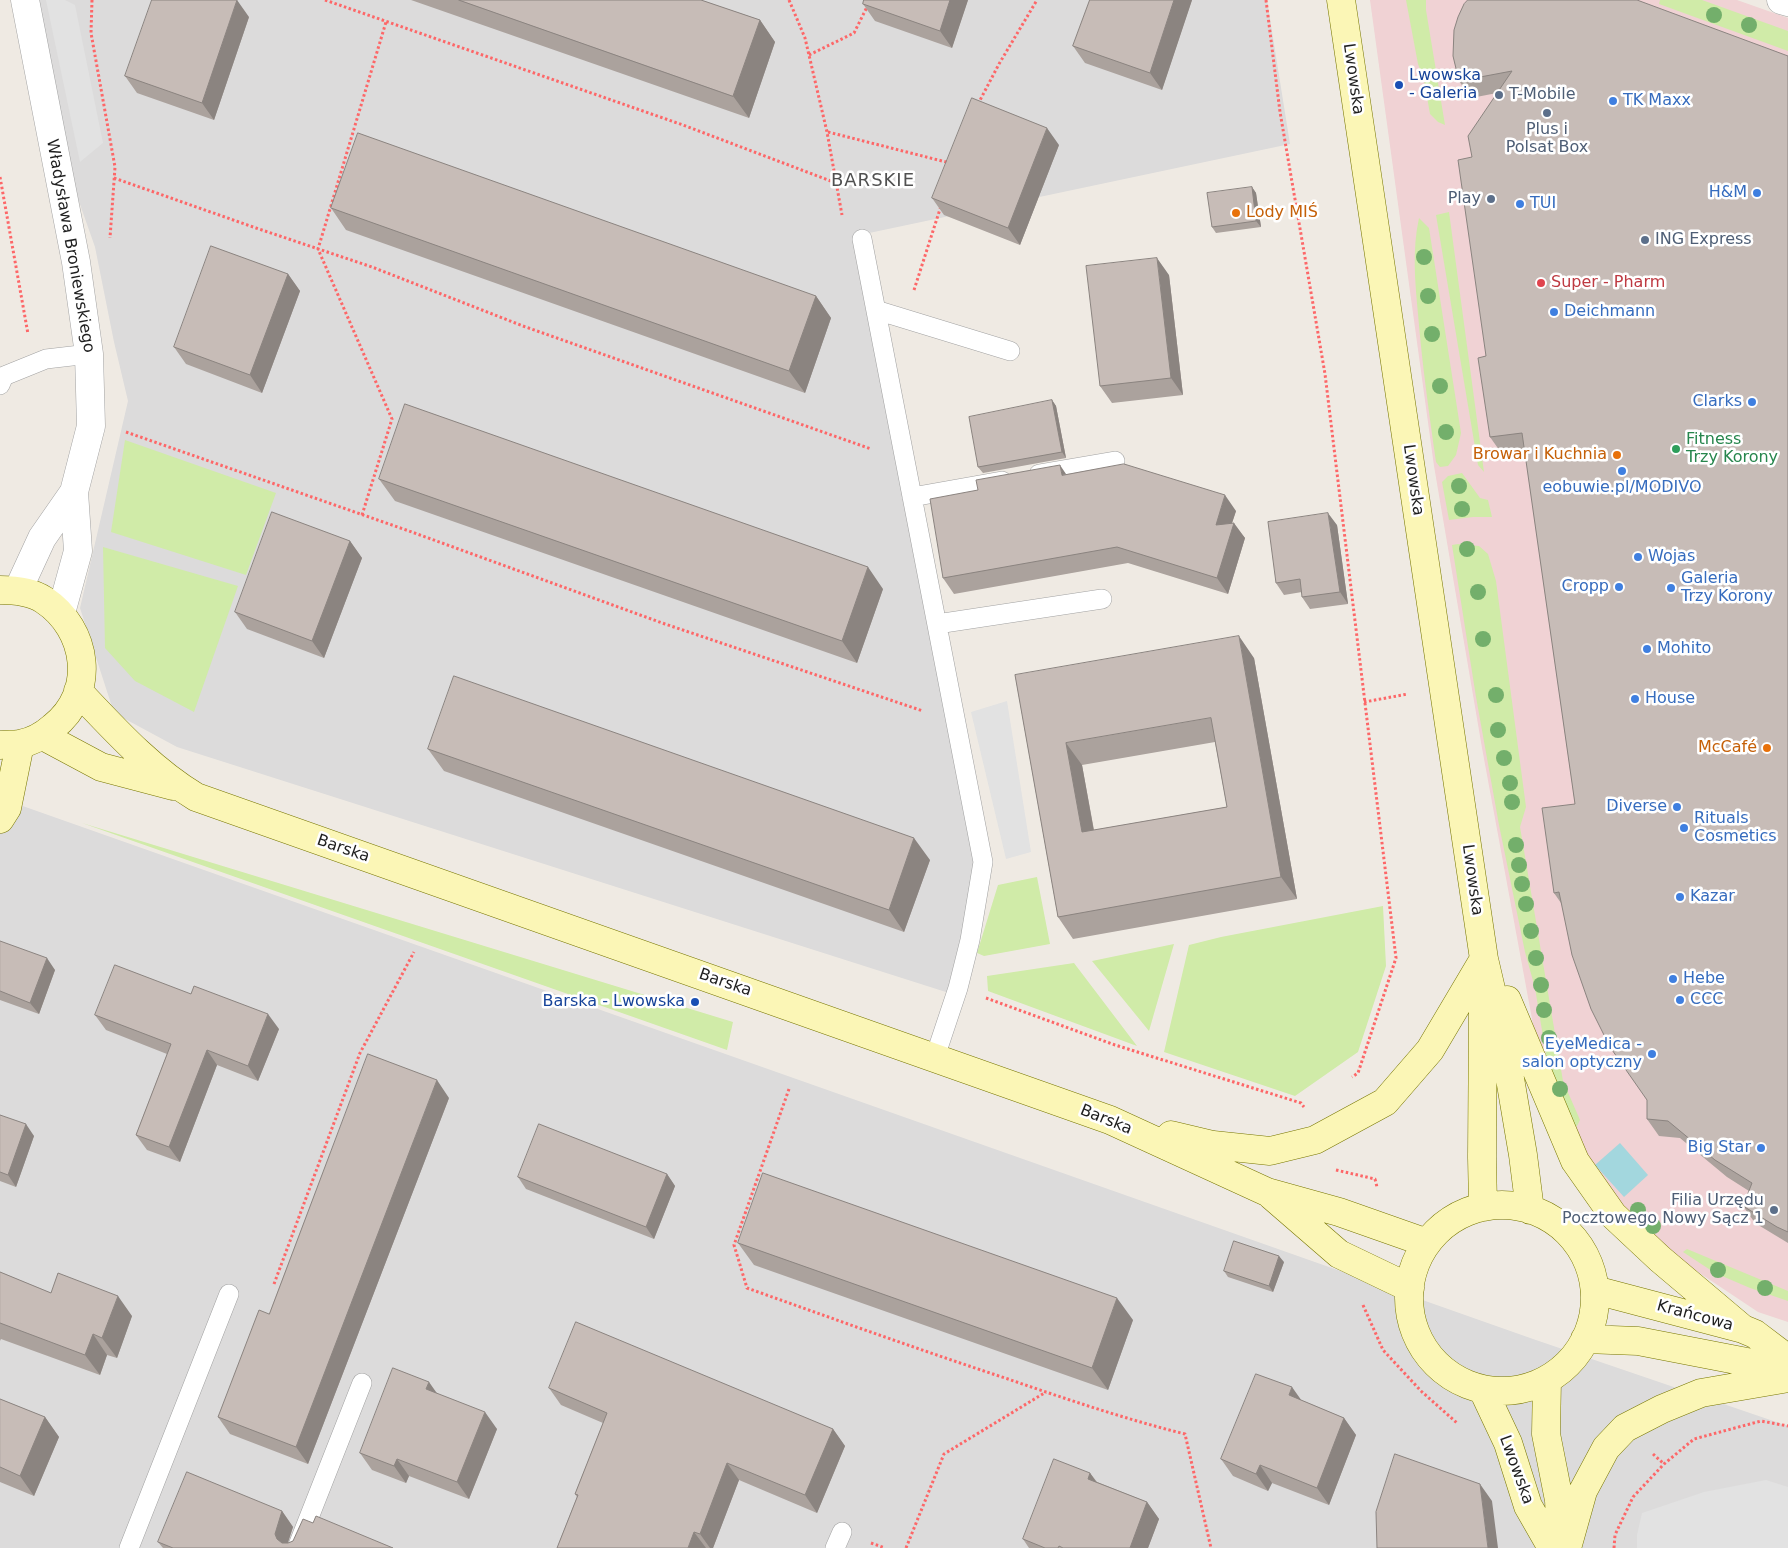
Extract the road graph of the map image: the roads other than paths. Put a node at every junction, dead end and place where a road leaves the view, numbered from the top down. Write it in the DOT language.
graph roads {
  1 [pos="25,0"];
  2 [pos="1341,0"];
  3 [pos="1781,0"];
  4 [pos="1788,2"];
  5 [pos="862,239"];
  6 [pos="876,310"];
  7 [pos="1010,351"];
  8 [pos="89,354"];
  9 [pos="0,385"];
  10 [pos="1115,461"];
  11 [pos="74,492"];
  12 [pos="912,497"];
  13 [pos="9,590"];
  14 [pos="1102,599"];
  15 [pos="61,614"];
  16 [pos="937,624"];
  17 [pos="78,691"];
  18 [pos="21,741"];
  19 [pos="179,787"];
  20 [pos="0,819"];
  21 [pos="1484,959"];
  22 [pos="935,1057"];
  23 [pos="1110,1120"];
  24 [pos="1267,1192"];
  25 [pos="1483,1207"];
  26 [pos="1530,1210"];
  27 [pos="1428,1243"];
  28 [pos="1410,1288"];
  29 [pos="1595,1290"];
  30 [pos="229,1294"];
  31 [pos="1743,1329"];
  32 [pos="1586,1339"];
  33 [pos="1788,1359"];
  34 [pos="1788,1370"];
  35 [pos="1788,1378"];
  36 [pos="1547,1380"];
  37 [pos="362,1383"];
  38 [pos="1482,1390"];
  39 [pos="128,1548"];
  40 [pos="297,1548"];
  41 [pos="1552,1548"];
  42 [pos="1562,1548"];
  43 [pos="1567,1548"];
  1 -- 8 [label="street, Władysława Broniewskiego"];
  2 -- 21 [label="street, Lwowska"];
  3 -- 4 [label="street"];
  5 -- 6 [label="lane"];
  6 -- 7 [label="lane"];
  6 -- 12 [label="lane"];
  8 -- 9 [label="lane"];
  8 -- 11 [label="street, Władysława Broniewskiego"];
  10 -- 12 [label="lane"];
  11 -- 13 [label="street, Władysława Broniewskiego"];
  11 -- 15 [label="street, Władysława Broniewskiego"];
  12 -- 16 [label="lane"];
  13 -- 15 [label="street"];
  14 -- 16 [label="lane"];
  15 -- 17 [label="street"];
  16 -- 22 [label="lane"];
  17 -- 18 [label="street"];
  17 -- 19 [label="street, Barska"];
  18 -- 19 [label="street, Barska"];
  18 -- 20 [label="street"];
  19 -- 22 [label="street, Barska"];
  21 -- 23 [label="street"];
  21 -- 25 [label="street, Lwowska"];
  21 -- 26 [label="street, Lwowska"];
  21 -- 31 [label="street"];
  22 -- 23 [label="street, Barska"];
  23 -- 24 [label="street, Barska"];
  24 -- 27 [label="street, Barska"];
  24 -- 28 [label="street, Barska"];
  25 -- 26 [label="street"];
  25 -- 27 [label="street"];
  26 -- 29 [label="street"];
  27 -- 28 [label="street"];
  28 -- 38 [label="street"];
  29 -- 31 [label="street, Krańcowa"];
  29 -- 32 [label="street"];
  30 -- 39 [label="lane"];
  31 -- 33 [label="street, Krańcowa"];
  32 -- 34 [label="street, Krańcowa"];
  32 -- 36 [label="street"];
  35 -- 43 [label="street"];
  36 -- 38 [label="street"];
  36 -- 42 [label="street, Lwowska"];
  37 -- 40 [label="lane"];
  38 -- 41 [label="street, Lwowska"];
}
